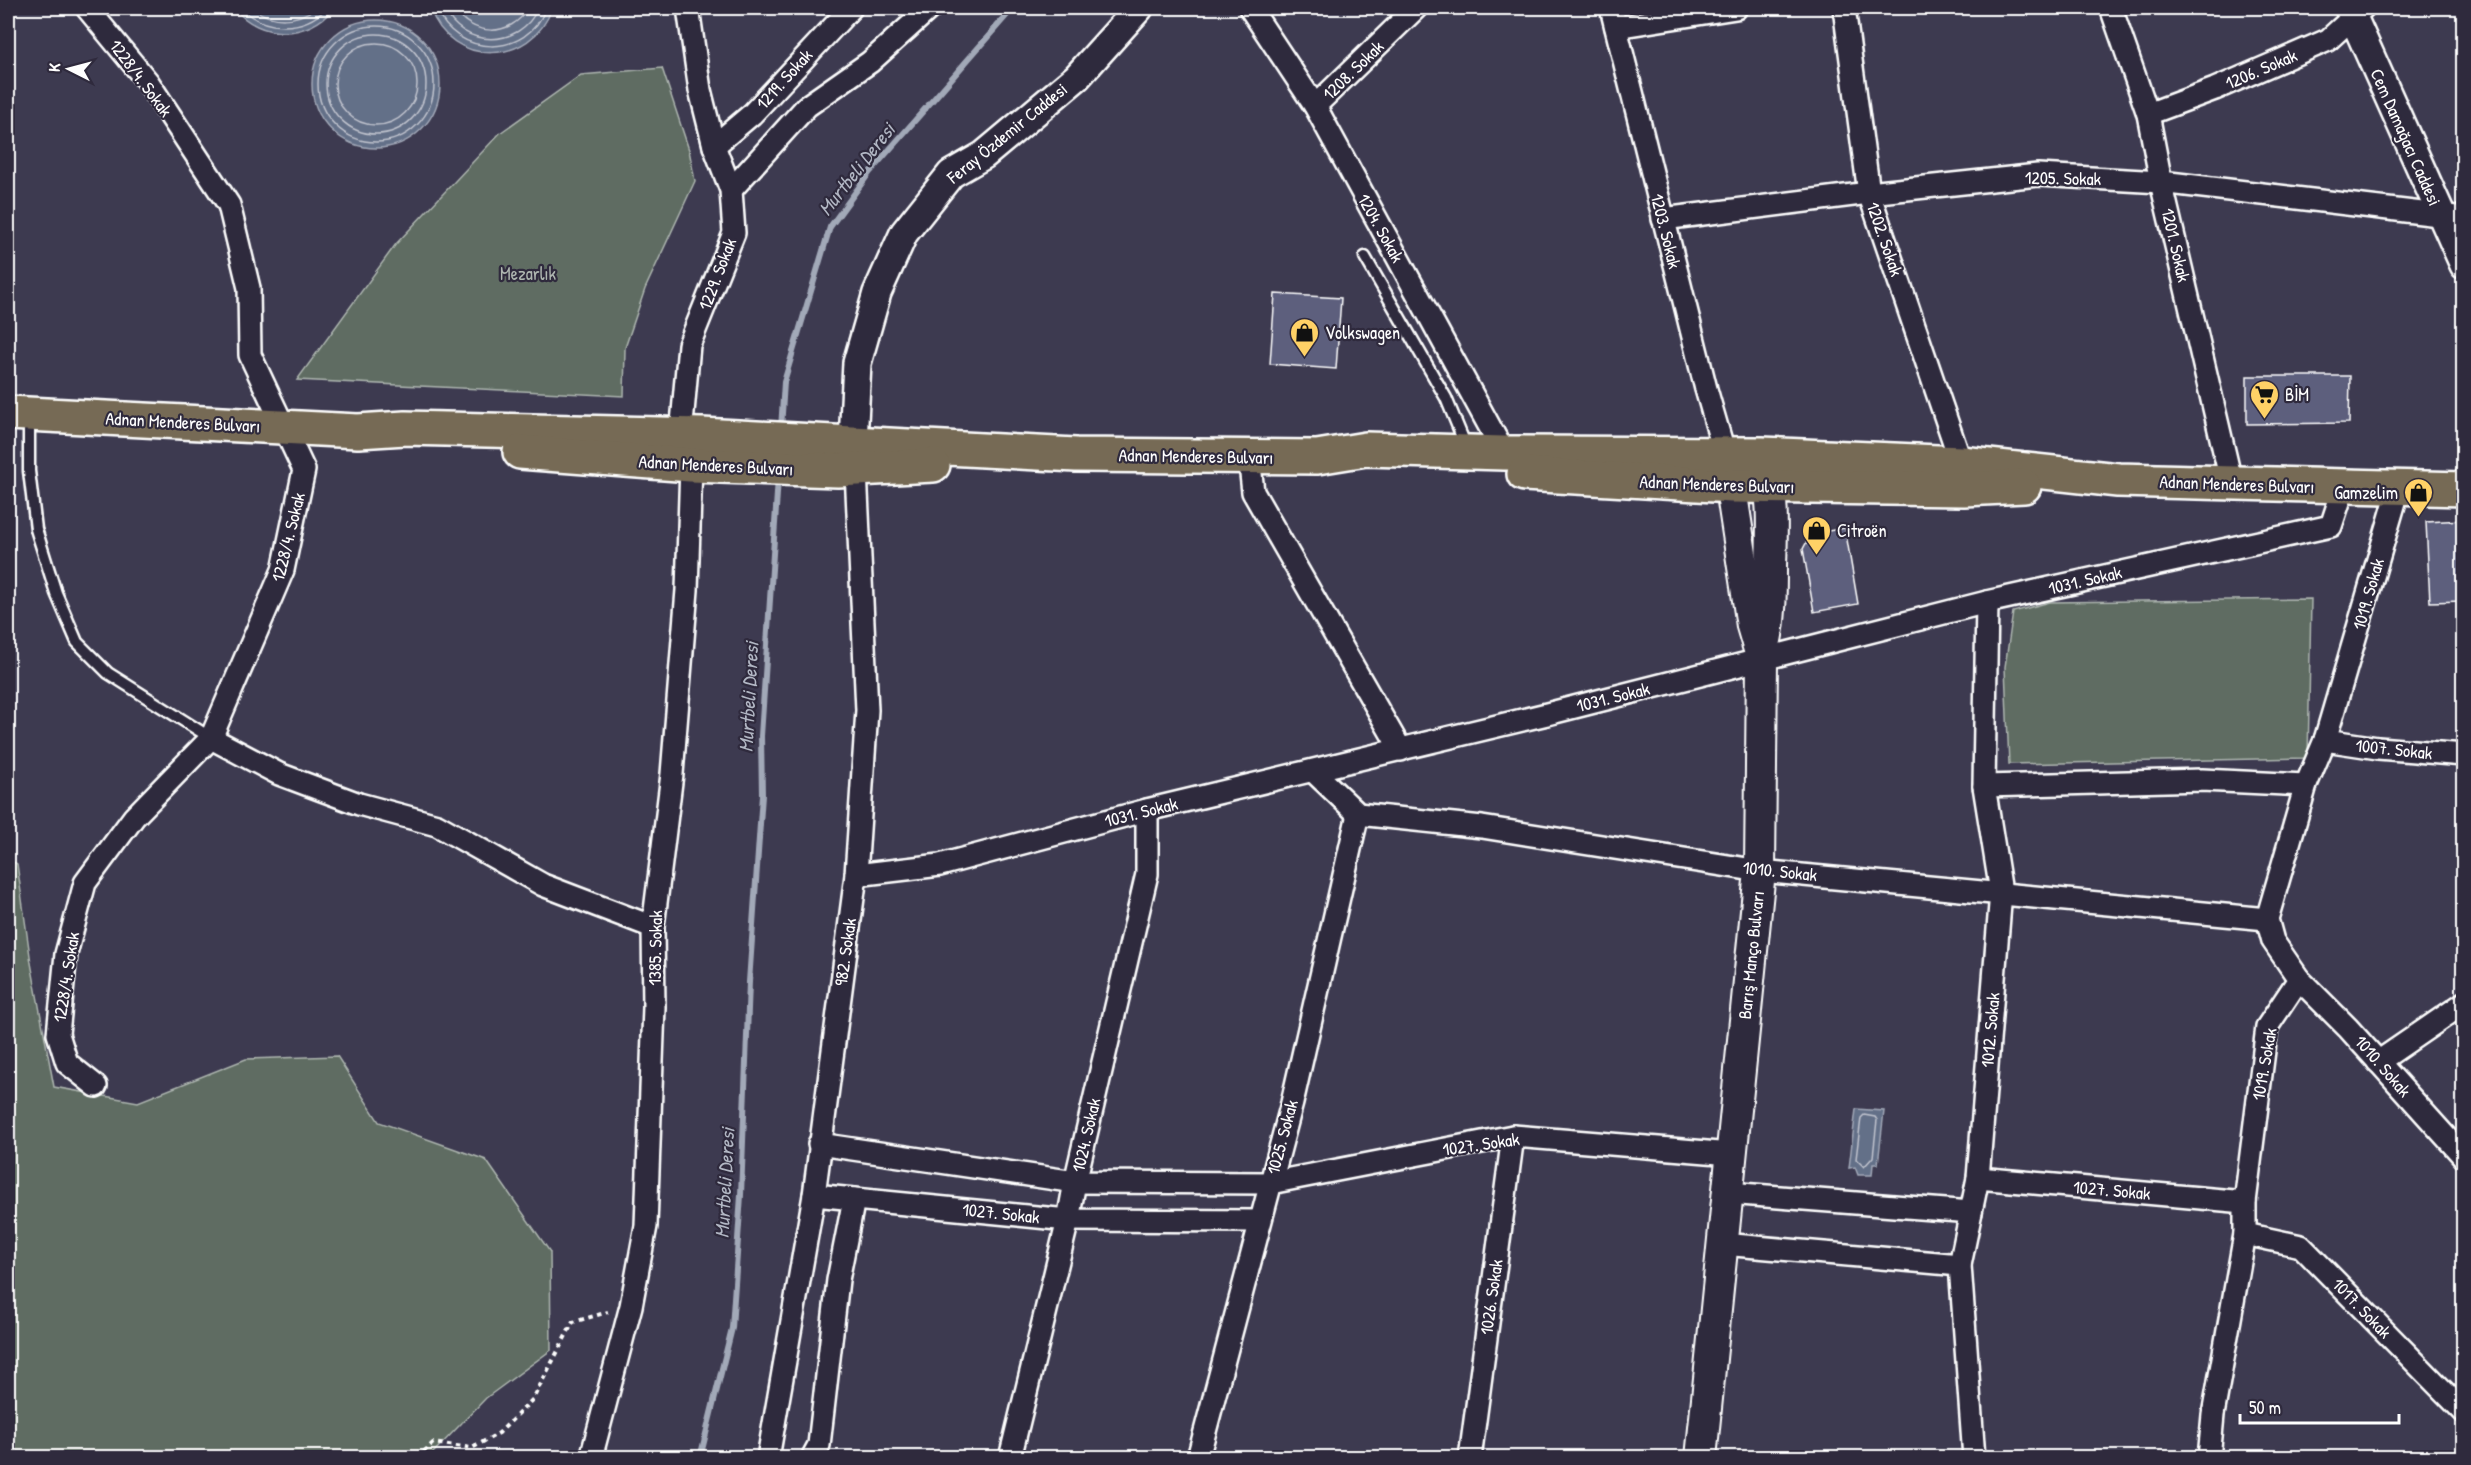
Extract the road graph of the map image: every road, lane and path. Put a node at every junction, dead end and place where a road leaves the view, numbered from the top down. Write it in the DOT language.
graph roads {
  1 [pos="87,8"];
  2 [pos="687,8"];
  3 [pos="851,8"];
  4 [pos="930,8"];
  5 [pos="1138,8"];
  6 [pos="1250,8"];
  7 [pos="1416,8"];
  8 [pos="1736,8"];
  9 [pos="1844,8"];
  10 [pos="2111,8"];
  11 [pos="2355,10"];
  12 [pos="1613,17"];
  13 [pos="1315,106"];
  14 [pos="2148,114"];
  15 [pos="714,146"];
  16 [pos="2161,182"];
  17 [pos="731,190"];
  18 [pos="1869,193"];
  19 [pos="2452,217"];
  20 [pos="1663,219"];
  21 [pos="1365,257"];
  22 [pos="2463,266"];
  23 [pos="18,414"];
  24 [pos="285,427"];
  25 [pos="694,450"];
  26 [pos="1468,452"];
  27 [pos="1504,453"];
  28 [pos="1762,454"];
  29 [pos="1725,455"];
  30 [pos="845,456"];
  31 [pos="1249,456"];
  32 [pos="1317,457"];
  33 [pos="1961,463"];
  34 [pos="2118,480"];
  35 [pos="2232,485"];
  36 [pos="1732,486"];
  37 [pos="1772,487"];
  38 [pos="2344,487"];
  39 [pos="2398,488"];
  40 [pos="2463,489"];
  41 [pos="1987,602"];
  42 [pos="1762,660"];
  43 [pos="211,738"];
  44 [pos="2325,740"];
  45 [pos="1401,750"];
  46 [pos="2463,755"];
  47 [pos="1313,771"];
  48 [pos="2306,785"];
  49 [pos="1984,786"];
  50 [pos="1148,810"];
  51 [pos="1358,814"];
  52 [pos="1760,870"];
  53 [pos="856,875"];
  54 [pos="2001,892"];
  55 [pos="2267,919"];
  56 [pos="653,927"];
  57 [pos="2299,979"];
  58 [pos="2463,1003"];
  59 [pos="2378,1062"];
  60 [pos="96,1086"];
  61 [pos="1513,1136"];
  62 [pos="819,1144"];
  63 [pos="1731,1154"];
  64 [pos="2463,1157"];
  65 [pos="1978,1178"];
  66 [pos="1075,1182"];
  67 [pos="1270,1183"];
  68 [pos="1728,1193"];
  69 [pos="814,1195"];
  70 [pos="854,1199"];
  71 [pos="2245,1202"];
  72 [pos="1971,1212"];
  73 [pos="1068,1220"];
  74 [pos="1260,1221"];
  75 [pos="2245,1234"];
  76 [pos="1723,1244"];
  77 [pos="1960,1265"];
  78 [pos="631,1306"];
  79 [pos="2463,1412"];
  80 [pos="417,1458"];
  81 [pos="591,1458"];
  82 [pos="768,1458"];
  83 [pos="812,1458"];
  84 [pos="1010,1458"];
  85 [pos="1198,1458"];
  86 [pos="1470,1458"];
  87 [pos="1701,1458"];
  88 [pos="1974,1458"];
  89 [pos="2209,1458"];
  1 -- 24 [label="street, 1228/4. Sokak"];
  2 -- 15 [label="street, 1229. Sokak"];
  3 -- 15 [label="street, 1219. Sokak"];
  4 -- 17 [label="street"];
  5 -- 30 [label="street, Feray Özdemir Caddesi"];
  6 -- 13 [label="street, 1204. Sokak"];
  7 -- 13 [label="street, 1208. Sokak"];
  8 -- 12 [label="street"];
  9 -- 18 [label="street, 1202. Sokak"];
  10 -- 14 [label="street, 1201. Sokak"];
  11 -- 14 [label="street, 1206. Sokak"];
  11 -- 19 [label="street, Cem Damağacı Caddesi"];
  12 -- 20 [label="street, 1203. Sokak"];
  13 -- 27 [label="street, 1204. Sokak"];
  14 -- 16 [label="street, 1201. Sokak"];
  15 -- 17 [label="street, 1229. Sokak"];
  16 -- 18 [label="street, 1205. Sokak"];
  16 -- 19 [label="street, 1205. Sokak"];
  16 -- 35 [label="street, 1201. Sokak"];
  17 -- 25 [label="street, 1229. Sokak"];
  18 -- 20 [label="street, 1205. Sokak"];
  18 -- 33 [label="street, 1202. Sokak"];
  19 -- 22 [label="street, Cem Damağacı Caddesi"];
  20 -- 29 [label="street, 1203. Sokak"];
  21 -- 26 [label="lane"];
  23 -- 24 [label="main road, Adnan Menderes Bulvarı"];
  23 -- 43 [label="lane"];
  24 -- 25 [label="main road, Adnan Menderes Bulvarı"];
  24 -- 43 [label="street, 1228/4. Sokak"];
  25 -- 30 [label="main road, Adnan Menderes Bulvarı"];
  25 -- 56 [label="street, 1385. Sokak"];
  26 -- 27 [label="main road, Adnan Menderes Bulvarı"];
  26 -- 32 [label="main road, Adnan Menderes Bulvarı"];
  27 -- 29 [label="main road, Adnan Menderes Bulvarı"];
  28 -- 29 [label="main road, Adnan Menderes Bulvarı"];
  28 -- 33 [label="main road, Adnan Menderes Bulvarı"];
  28 -- 37 [label="main road"];
  29 -- 36 [label="main road, Barış Manço Bulvarı"];
  30 -- 31 [label="main road, Adnan Menderes Bulvarı"];
  30 -- 53 [label="street, 982. Sokak"];
  31 -- 32 [label="main road, Adnan Menderes Bulvarı"];
  31 -- 45 [label="street"];
  32 -- 36 [label="main road, Adnan Menderes Bulvarı"];
  33 -- 34 [label="main road, Adnan Menderes Bulvarı"];
  34 -- 35 [label="main road, Adnan Menderes Bulvarı"];
  34 -- 37 [label="main road, Adnan Menderes Bulvarı"];
  35 -- 38 [label="main road, Adnan Menderes Bulvarı"];
  36 -- 37 [label="main road, Adnan Menderes Bulvarı"];
  36 -- 42 [label="main road, Barış Manço Bulvarı"];
  37 -- 42 [label="main road"];
  38 -- 39 [label="main road, Adnan Menderes Bulvarı"];
  38 -- 41 [label="street, 1031. Sokak"];
  39 -- 40 [label="main road, Adnan Menderes Bulvarı"];
  39 -- 44 [label="street, 1019. Sokak"];
  41 -- 42 [label="street, 1031. Sokak"];
  41 -- 49 [label="street, 1012. Sokak"];
  42 -- 45 [label="street, 1031. Sokak"];
  42 -- 52 [label="main road, Barış Manço Bulvarı"];
  43 -- 56 [label="street"];
  43 -- 60 [label="street, 1228/4. Sokak"];
  44 -- 46 [label="street, 1007. Sokak"];
  44 -- 48 [label="street, 1019. Sokak"];
  45 -- 47 [label="street, 1031. Sokak"];
  47 -- 50 [label="street, 1031. Sokak"];
  47 -- 51 [label="street"];
  48 -- 49 [label="street"];
  48 -- 55 [label="street, 1019. Sokak"];
  49 -- 54 [label="street, 1012. Sokak"];
  50 -- 53 [label="street, 1031. Sokak"];
  50 -- 66 [label="street, 1024. Sokak"];
  51 -- 52 [label="street, 1010. Sokak"];
  51 -- 67 [label="street, 1025. Sokak"];
  52 -- 54 [label="street, 1010. Sokak"];
  52 -- 63 [label="main road, Barış Manço Bulvarı"];
  53 -- 62 [label="street, 982. Sokak"];
  54 -- 55 [label="street, 1010. Sokak"];
  54 -- 65 [label="street, 1012. Sokak"];
  55 -- 57 [label="street"];
  56 -- 78 [label="street, 1385. Sokak"];
  57 -- 59 [label="street, 1010. Sokak"];
  57 -- 71 [label="street, 1019. Sokak"];
  58 -- 59 [label="street"];
  59 -- 64 [label="street, 1010. Sokak"];
  61 -- 63 [label="street, 1027. Sokak"];
  61 -- 67 [label="street, 1027. Sokak"];
  61 -- 86 [label="street, 1026. Sokak"];
  62 -- 66 [label="street, 1027. Sokak"];
  62 -- 69 [label="street, 982. Sokak"];
  63 -- 68 [label="main road, Barış Manço Bulvarı"];
  65 -- 71 [label="street, 1027. Sokak"];
  65 -- 72 [label="street, 1012. Sokak"];
  66 -- 67 [label="street, 1027. Sokak"];
  66 -- 73 [label="street, 1024. Sokak"];
  67 -- 74 [label="street, 1025. Sokak"];
  68 -- 72 [label="street"];
  68 -- 76 [label="main road, Barış Manço Bulvarı"];
  69 -- 70 [label="street, 1027. Sokak"];
  69 -- 82 [label="street, 982. Sokak"];
  70 -- 73 [label="street, 1027. Sokak"];
  70 -- 83 [label="street"];
  71 -- 75 [label="street, 1019. Sokak"];
  72 -- 77 [label="street, 1012. Sokak"];
  73 -- 74 [label="street, 1027. Sokak"];
  73 -- 84 [label="street, 1024. Sokak"];
  74 -- 85 [label="street, 1025. Sokak"];
  75 -- 79 [label="street, 1017. Sokak"];
  75 -- 89 [label="street, 1019. Sokak"];
  76 -- 77 [label="street"];
  76 -- 87 [label="main road, Barış Manço Bulvarı"];
  77 -- 88 [label="street, 1012. Sokak"];
  78 -- 80 [label="path"];
  78 -- 81 [label="street, 1385. Sokak"];
}
